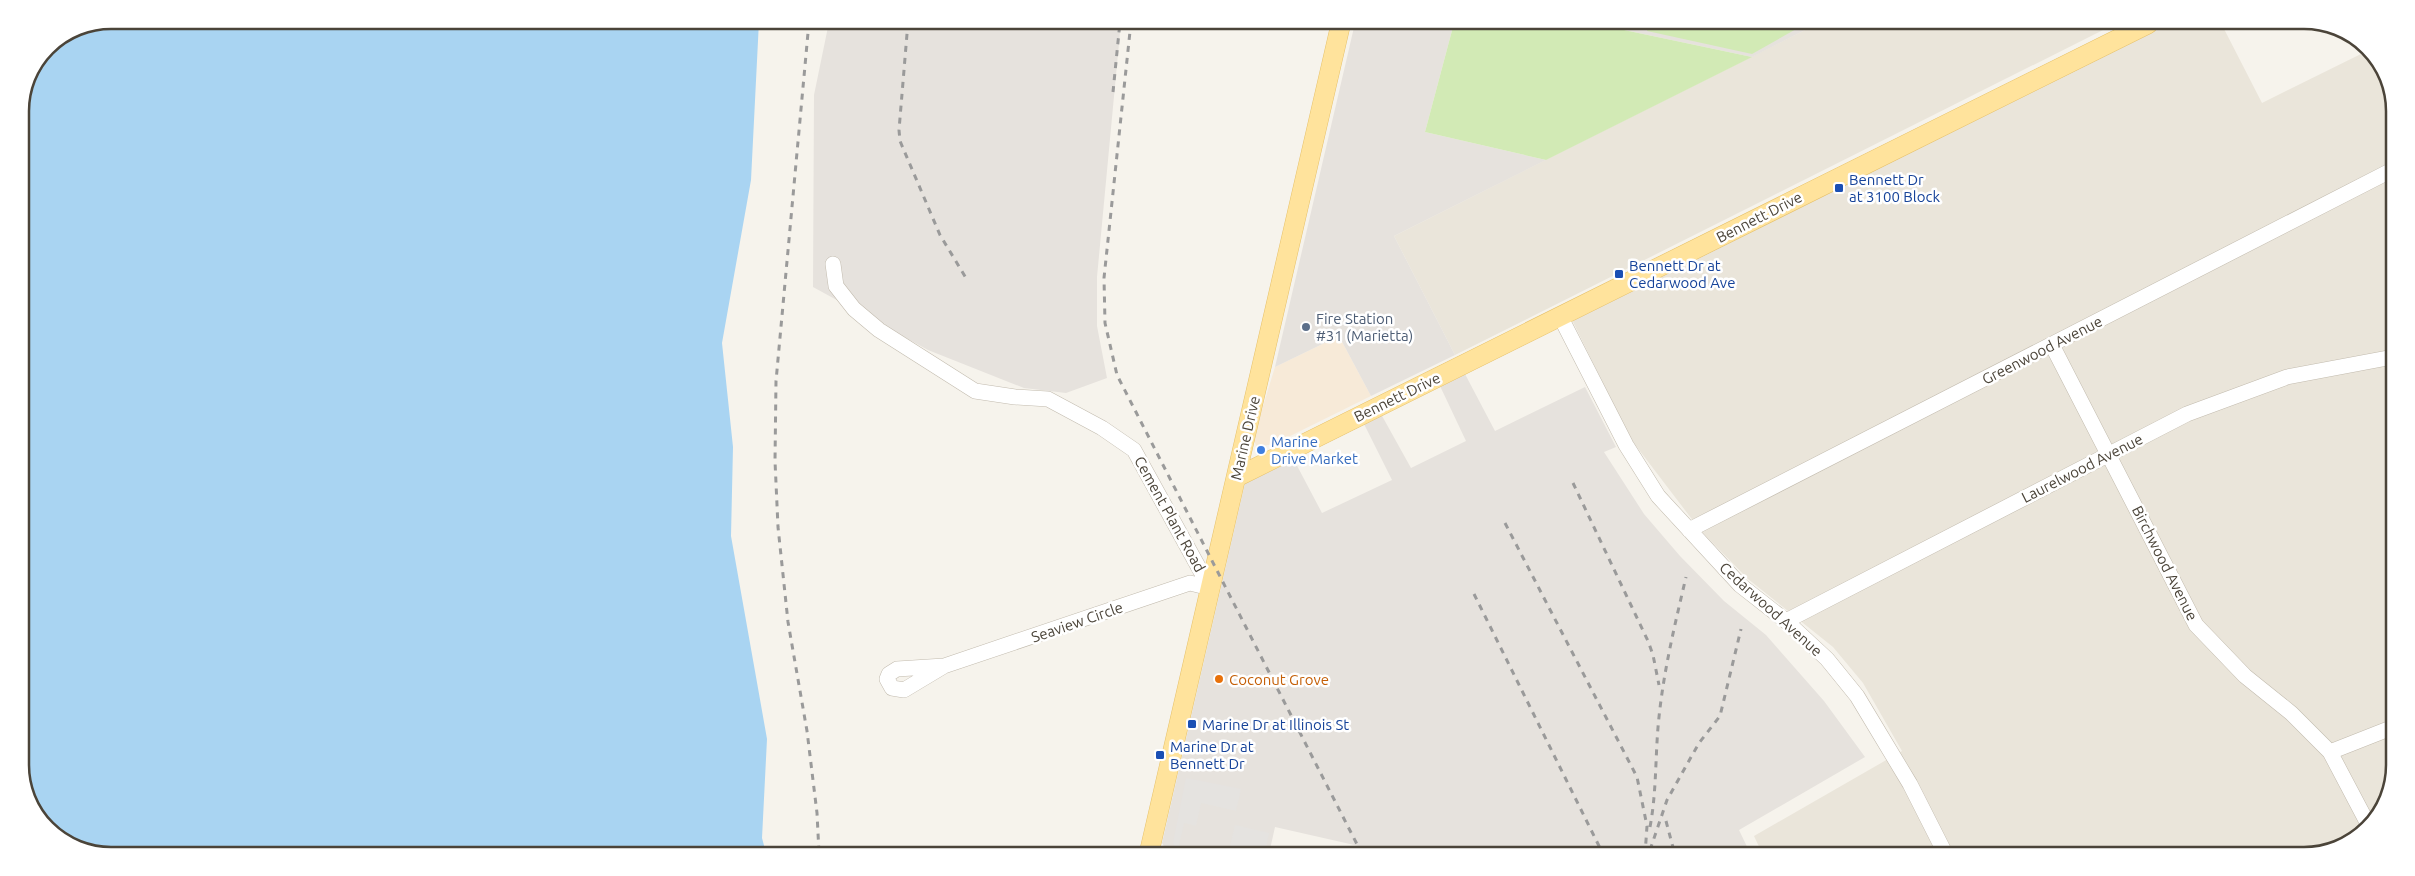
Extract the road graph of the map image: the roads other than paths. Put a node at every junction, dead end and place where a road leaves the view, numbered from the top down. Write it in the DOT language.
graph roads {
  1 [pos="1340,29"];
  2 [pos="2138,29"];
  3 [pos="2386,173"];
  4 [pos="833,264"];
  5 [pos="1560,316"];
  6 [pos="2052,345"];
  7 [pos="2386,358"];
  8 [pos="2109,454"];
  9 [pos="1237,477"];
  10 [pos="1689,530"];
  11 [pos="1210,588"];
  12 [pos="1786,621"];
  13 [pos="944,666"];
  14 [pos="2386,730"];
  15 [pos="2330,752"];
  16 [pos="2365,819"];
  17 [pos="1151,847"];
  18 [pos="1942,847"];
  1 -- 9 [label="main road, Marine Drive"];
  2 -- 5 [label="main road, Bennett Drive"];
  3 -- 6 [label="street, Greenwood Avenue"];
  4 -- 11 [label="street, Cement Plant Road"];
  5 -- 9 [label="main road, Bennett Drive"];
  5 -- 10 [label="street, Cedarwood Avenue"];
  6 -- 8 [label="street, Birchwood Avenue"];
  6 -- 10 [label="street, Greenwood Avenue"];
  7 -- 8 [label="street, Laurelwood Avenue"];
  8 -- 12 [label="street, Laurelwood Avenue"];
  8 -- 15 [label="street, Birchwood Avenue"];
  9 -- 11 [label="main road, Marine Drive"];
  10 -- 12 [label="street, Cedarwood Avenue"];
  11 -- 13 [label="street, Seaview Circle"];
  11 -- 17 [label="main road, Marine Drive"];
  12 -- 18 [label="street, Cedarwood Avenue"];
  14 -- 15 [label="street"];
  15 -- 16 [label="street, Birchwood Avenue"];
}
